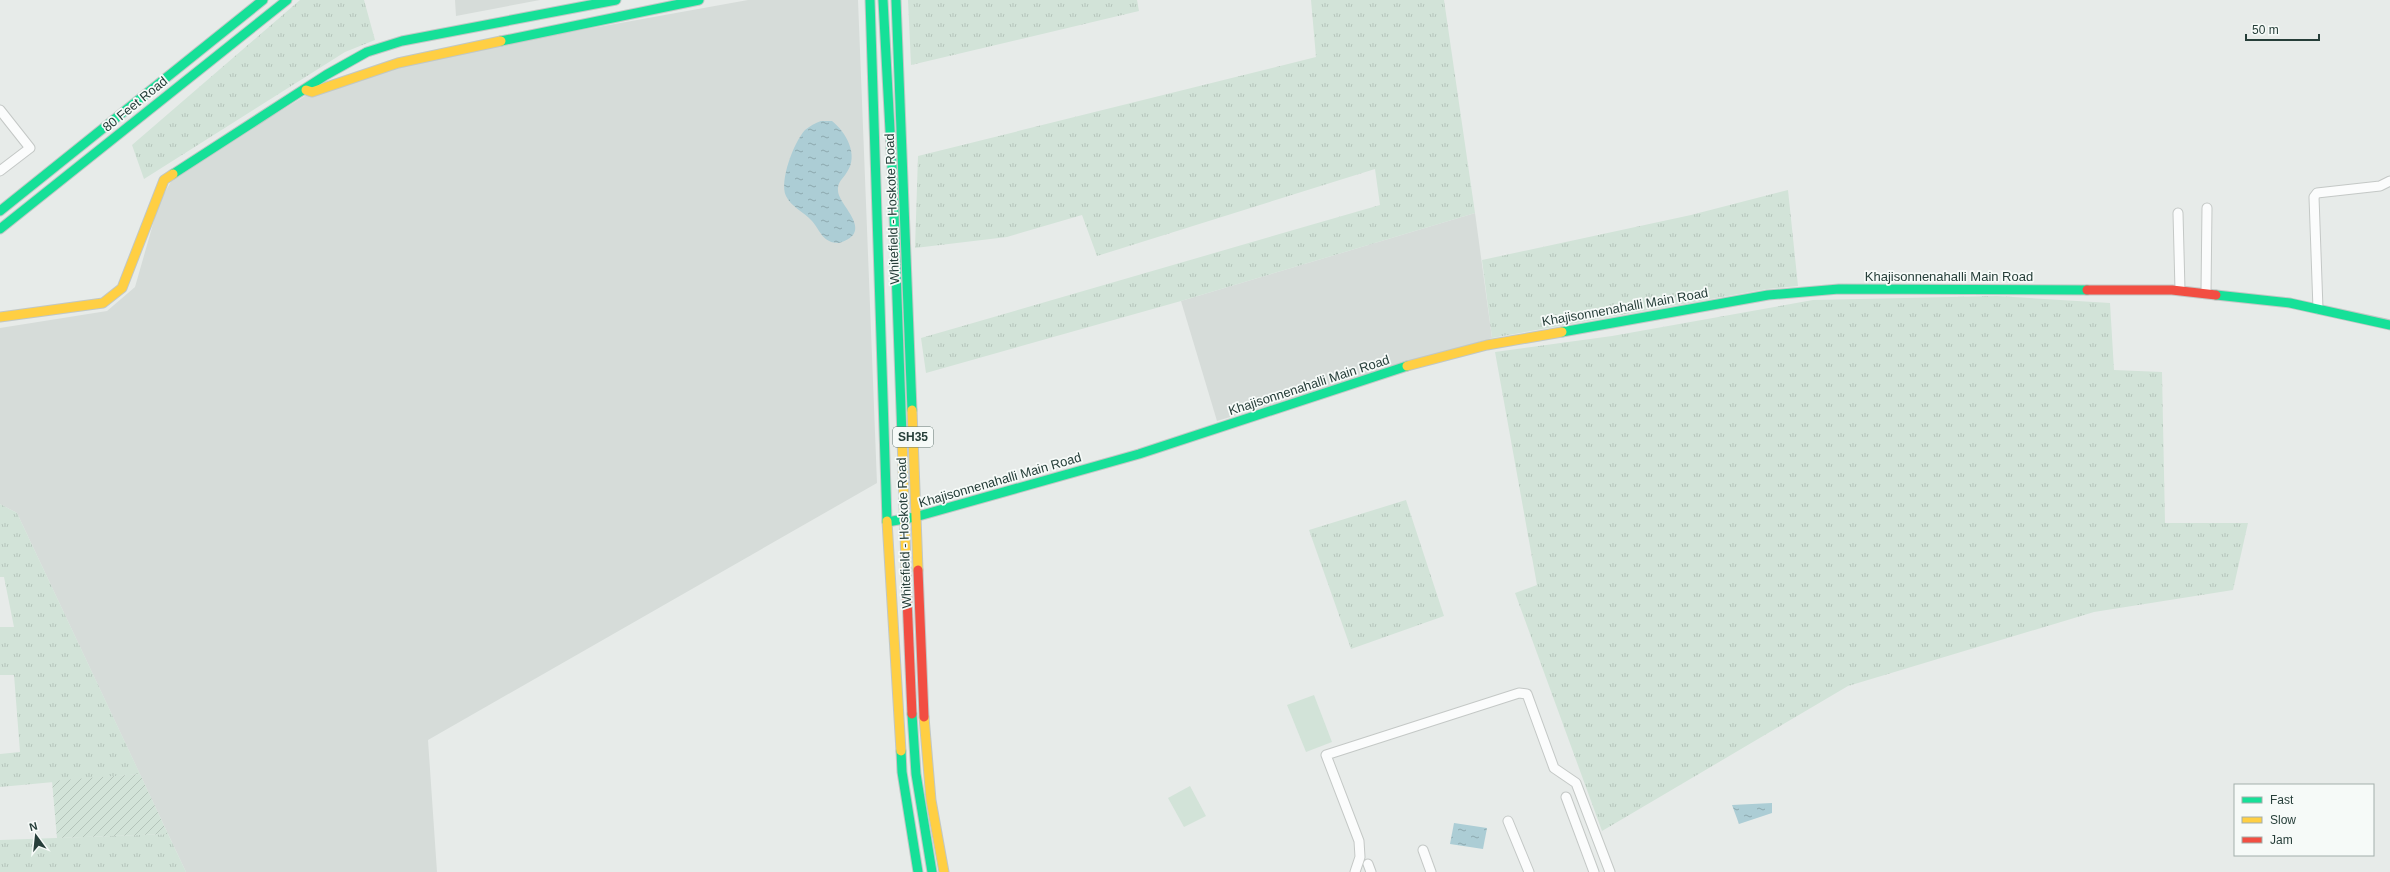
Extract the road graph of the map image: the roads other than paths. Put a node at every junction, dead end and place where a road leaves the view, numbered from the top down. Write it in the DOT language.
graph roads {
  1 [pos="263,0"];
  2 [pos="287,0"];
  3 [pos="616,0"];
  4 [pos="699,0"];
  5 [pos="870,0"];
  6 [pos="884,0"];
  7 [pos="896,0"];
  8 [pos="305,90"];
  9 [pos="0,110"];
  10 [pos="0,171"];
  11 [pos="2390,181"];
  12 [pos="2207,208"];
  13 [pos="0,210"];
  14 [pos="2178,213"];
  15 [pos="0,229"];
  16 [pos="2180,290"];
  17 [pos="2206,293"];
  18 [pos="2318,309"];
  19 [pos="0,317"];
  20 [pos="2390,325"];
  21 [pos="915,517"];
  22 [pos="904,519"];
  23 [pos="887,522"];
  24 [pos="1566,797"];
  25 [pos="1508,821"];
  26 [pos="1423,850"];
  27 [pos="918,872"];
  28 [pos="932,872"];
  29 [pos="944,872"];
  30 [pos="1355,872"];
  31 [pos="1431,872"];
  32 [pos="1529,872"];
  33 [pos="1594,872"];
  34 [pos="1610,872"];
  1 -- 13 [label="street, 80 Feet Road"];
  2 -- 15 [label="street, 80 Feet Road"];
  3 -- 8 [label="street"];
  4 -- 8 [label="street"];
  5 -- 23 [label="street"];
  6 -- 22 [label="street, Whitefield - Hoskote Road / SH35"];
  7 -- 21 [label="street, Whitefield - Hoskote Road / SH35"];
  8 -- 19 [label="street"];
  9 -- 10 [label="street"];
  11 -- 18 [label="street"];
  12 -- 17 [label="street"];
  14 -- 16 [label="street"];
  16 -- 17 [label="street, Khajisonnenahalli Main Road"];
  16 -- 21 [label="street, Khajisonnenahalli Main Road"];
  17 -- 18 [label="street, Khajisonnenahalli Main Road"];
  18 -- 20 [label="street, Khajisonnenahalli Main Road"];
  21 -- 22 [label="street, Khajisonnenahalli Main Road"];
  21 -- 29 [label="street, Whitefield - Hoskote Road / SH35"];
  22 -- 23 [label="street, Khajisonnenahalli Main Road"];
  22 -- 28 [label="street, Whitefield - Hoskote Road / SH35"];
  23 -- 27 [label="street"];
  24 -- 33 [label="street"];
  25 -- 32 [label="street"];
  26 -- 31 [label="street"];
  30 -- 34 [label="street"];
}
